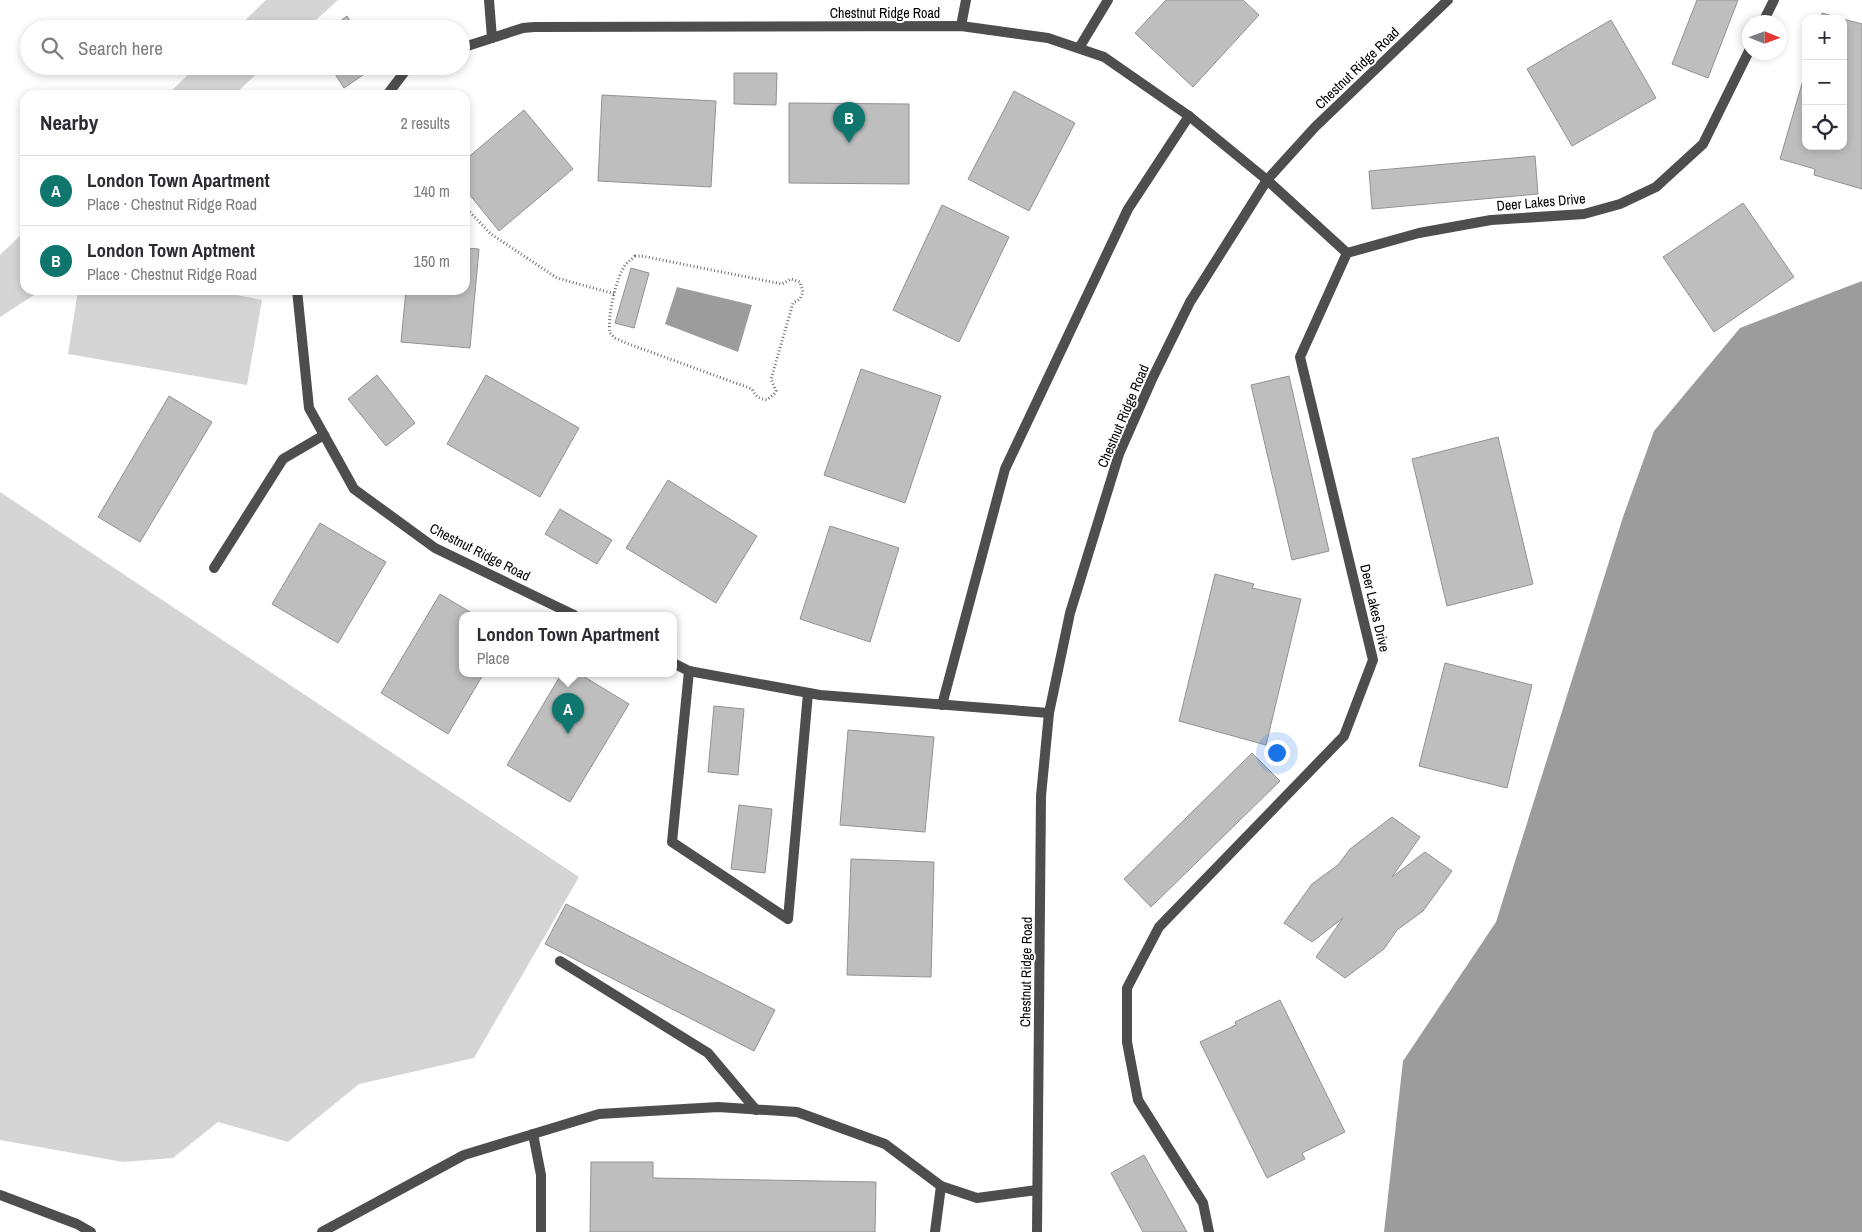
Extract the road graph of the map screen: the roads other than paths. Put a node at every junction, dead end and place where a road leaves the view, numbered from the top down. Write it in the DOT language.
graph roads {
  1 [pos="489,0"];
  2 [pos="966,0"];
  3 [pos="1108,0"];
  4 [pos="1448,0"];
  5 [pos="1774,0"];
  6 [pos="1766,15"];
  7 [pos="962,26"];
  8 [pos="492,38"];
  9 [pos="470,45"];
  10 [pos="1079,48"];
  11 [pos="1745,60"];
  12 [pos="402,75"];
  13 [pos="390,90"];
  14 [pos="1189,116"];
  15 [pos="1267,180"];
  16 [pos="1347,253"];
  17 [pos="298,295"];
  18 [pos="324,435"];
  19 [pos="214,568"];
  20 [pos="568,612"];
  21 [pos="677,665"];
  22 [pos="689,671"];
  23 [pos="808,693"];
  24 [pos="942,706"];
  25 [pos="1049,713"];
  26 [pos="560,962"];
  27 [pos="756,1110"];
  28 [pos="533,1134"];
  29 [pos="941,1186"];
  30 [pos="1037,1190"];
  31 [pos="0,1195"];
  32 [pos="91,1232"];
  33 [pos="322,1232"];
  34 [pos="541,1232"];
  35 [pos="935,1232"];
  36 [pos="1037,1232"];
  37 [pos="1209,1232"];
  1 -- 8 [label="street"];
  2 -- 7 [label="street"];
  3 -- 10 [label="street"];
  4 -- 15 [label="street, Chestnut Ridge Road"];
  5 -- 6 [label="street"];
  7 -- 8 [label="street, Chestnut Ridge Road"];
  7 -- 10 [label="street, Chestnut Ridge Road"];
  8 -- 9 [label="street, Chestnut Ridge Road"];
  10 -- 14 [label="street, Chestnut Ridge Road"];
  11 -- 16 [label="street, Deer Lakes Drive"];
  12 -- 13 [label="street"];
  14 -- 15 [label="street, Chestnut Ridge Road"];
  14 -- 24 [label="street"];
  15 -- 16 [label="street"];
  15 -- 25 [label="street, Chestnut Ridge Road"];
  16 -- 37 [label="street, Deer Lakes Drive"];
  17 -- 18 [label="street, Chestnut Ridge Road"];
  18 -- 19 [label="street"];
  18 -- 20 [label="street, Chestnut Ridge Road"];
  21 -- 22 [label="street"];
  22 -- 23 [label="street"];
  22 -- 23 [label="street"];
  23 -- 24 [label="street"];
  24 -- 25 [label="street"];
  25 -- 30 [label="street, Chestnut Ridge Road"];
  26 -- 27 [label="street"];
  27 -- 28 [label="street"];
  27 -- 29 [label="street"];
  28 -- 33 [label="street"];
  28 -- 34 [label="street"];
  29 -- 30 [label="street"];
  29 -- 35 [label="street"];
  30 -- 36 [label="street, Chestnut Ridge Road"];
  31 -- 32 [label="street"];
}
